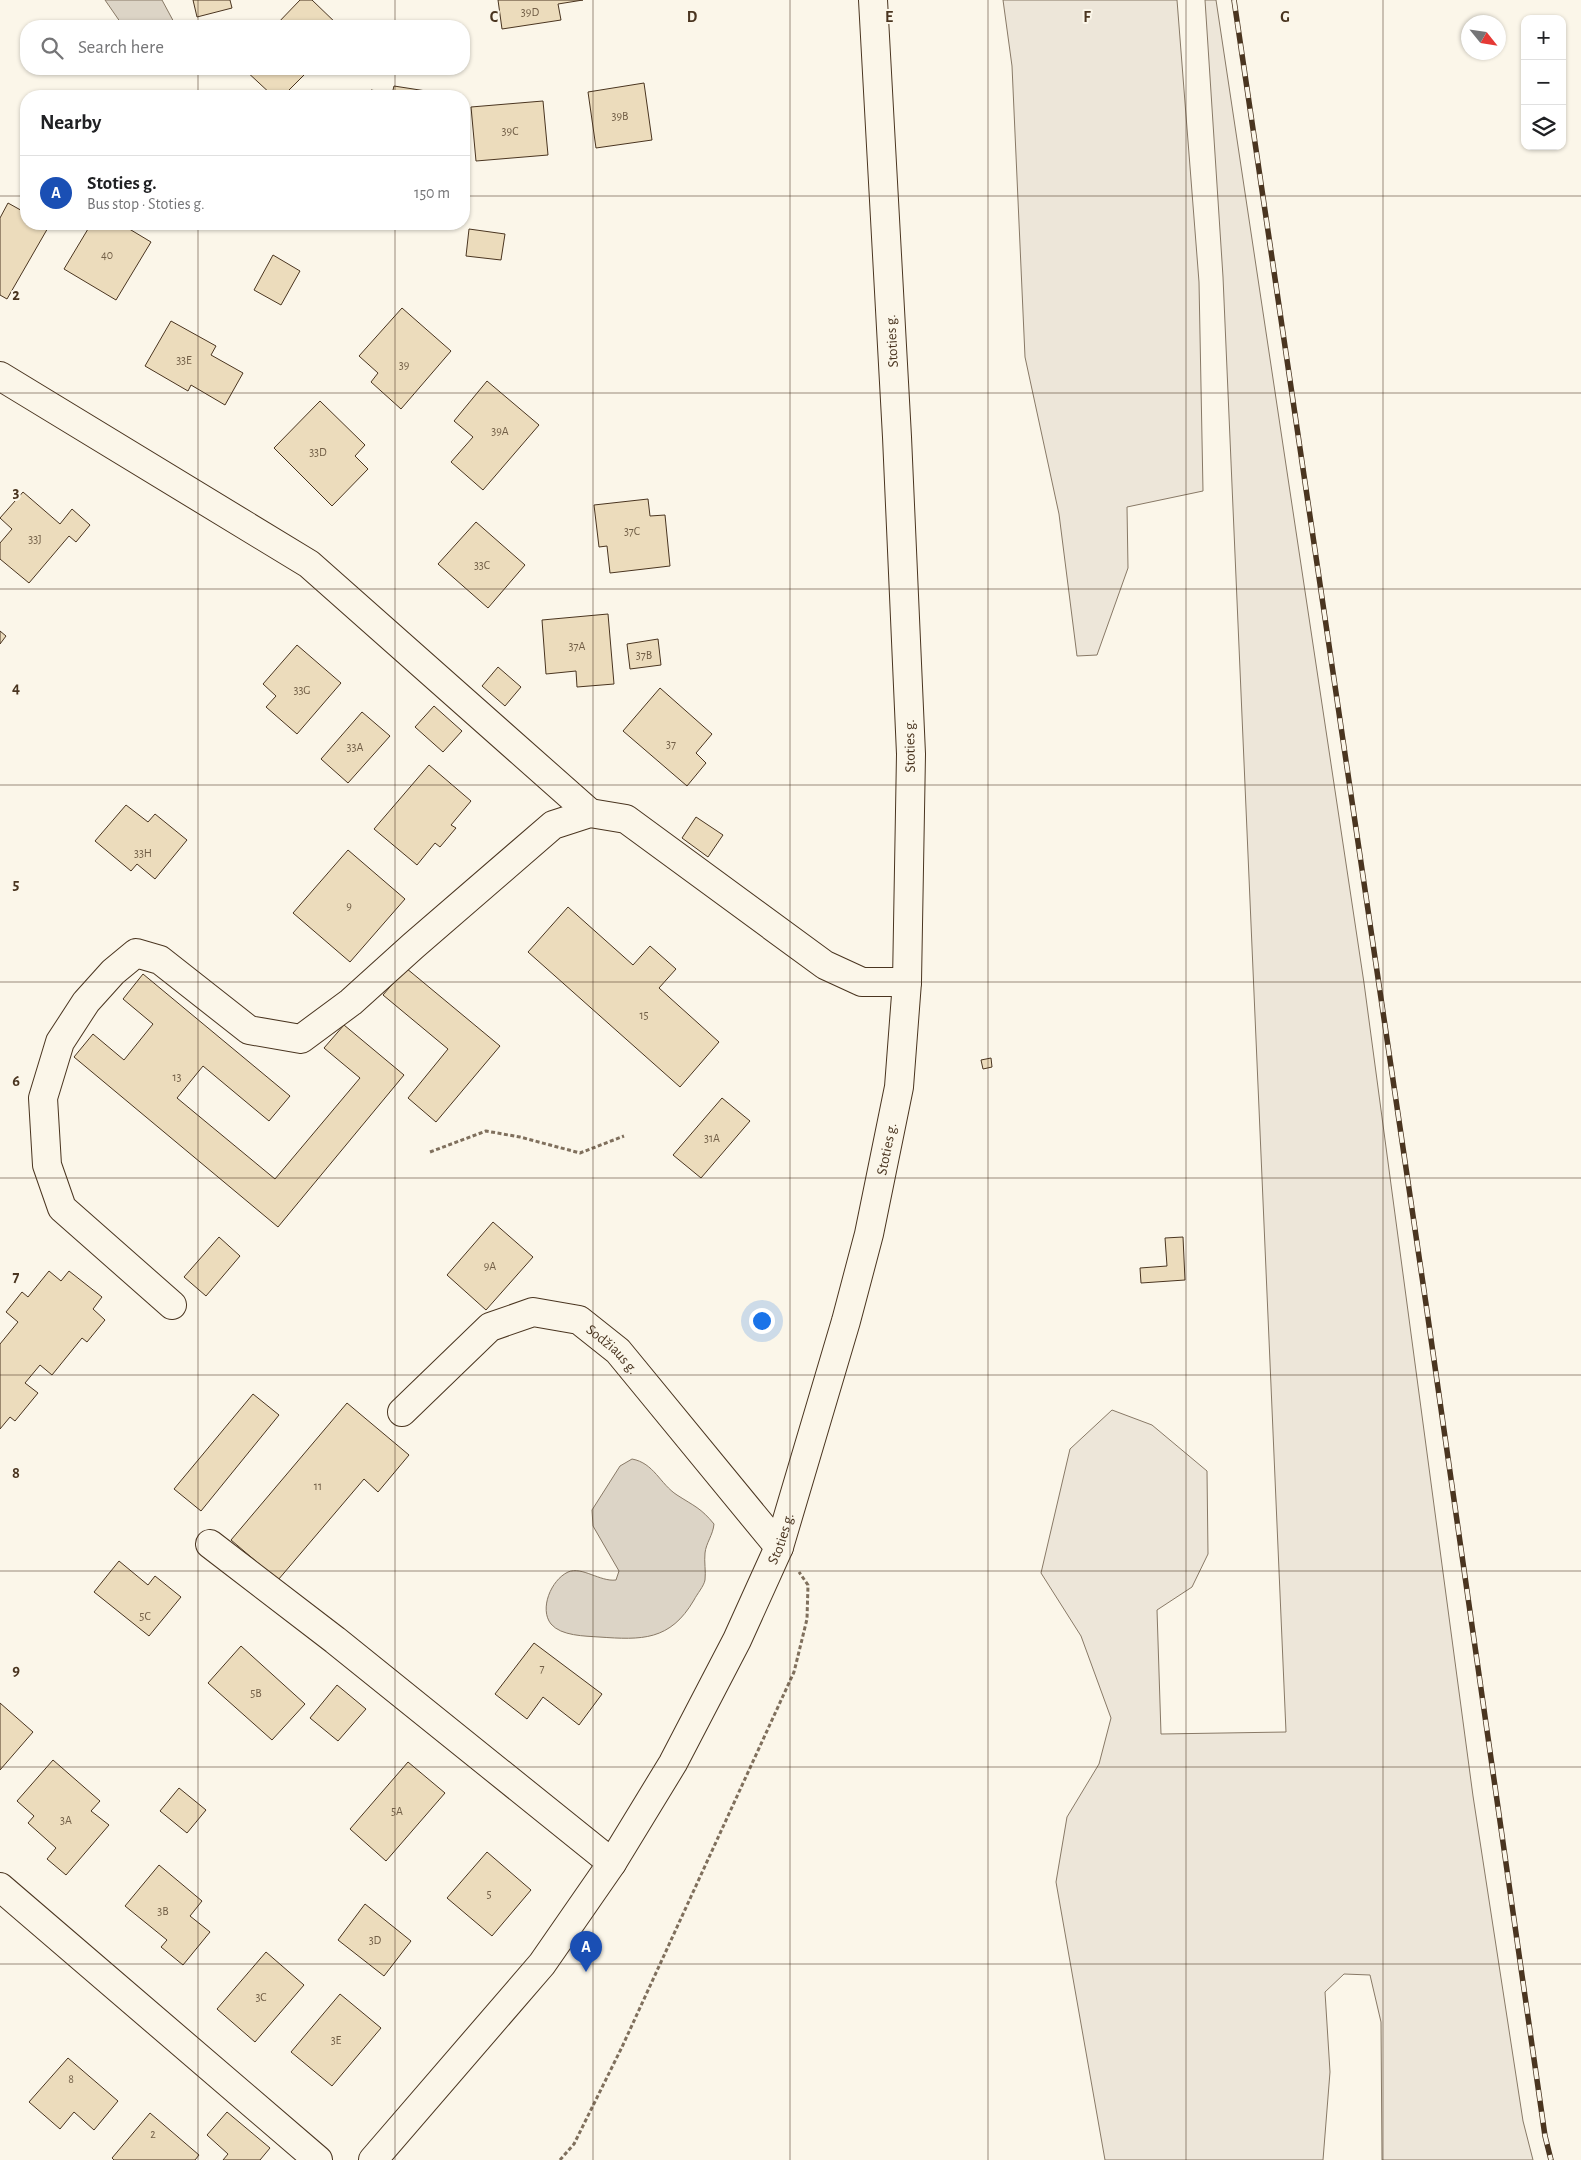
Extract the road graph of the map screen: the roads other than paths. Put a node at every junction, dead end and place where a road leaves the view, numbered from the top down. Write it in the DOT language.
graph roads {
  1 [pos="873,0"];
  2 [pos="0,376"];
  3 [pos="590,813"];
  4 [pos="907,982"];
  5 [pos="172,1305"];
  6 [pos="402,1412"];
  7 [pos="210,1544"];
  8 [pos="779,1547"];
  9 [pos="612,1862"];
  10 [pos="0,1887"];
  11 [pos="318,2160"];
  12 [pos="373,2160"];
  1 -- 4 [label="street, Stoties g."];
  2 -- 3 [label="street"];
  3 -- 4 [label="street"];
  3 -- 5 [label="street"];
  4 -- 8 [label="street, Stoties g."];
  6 -- 8 [label="street, Sodžiaus g."];
  7 -- 9 [label="street"];
  8 -- 9 [label="street, Stoties g."];
  9 -- 12 [label="street, Stoties g."];
  10 -- 11 [label="street"];
}
